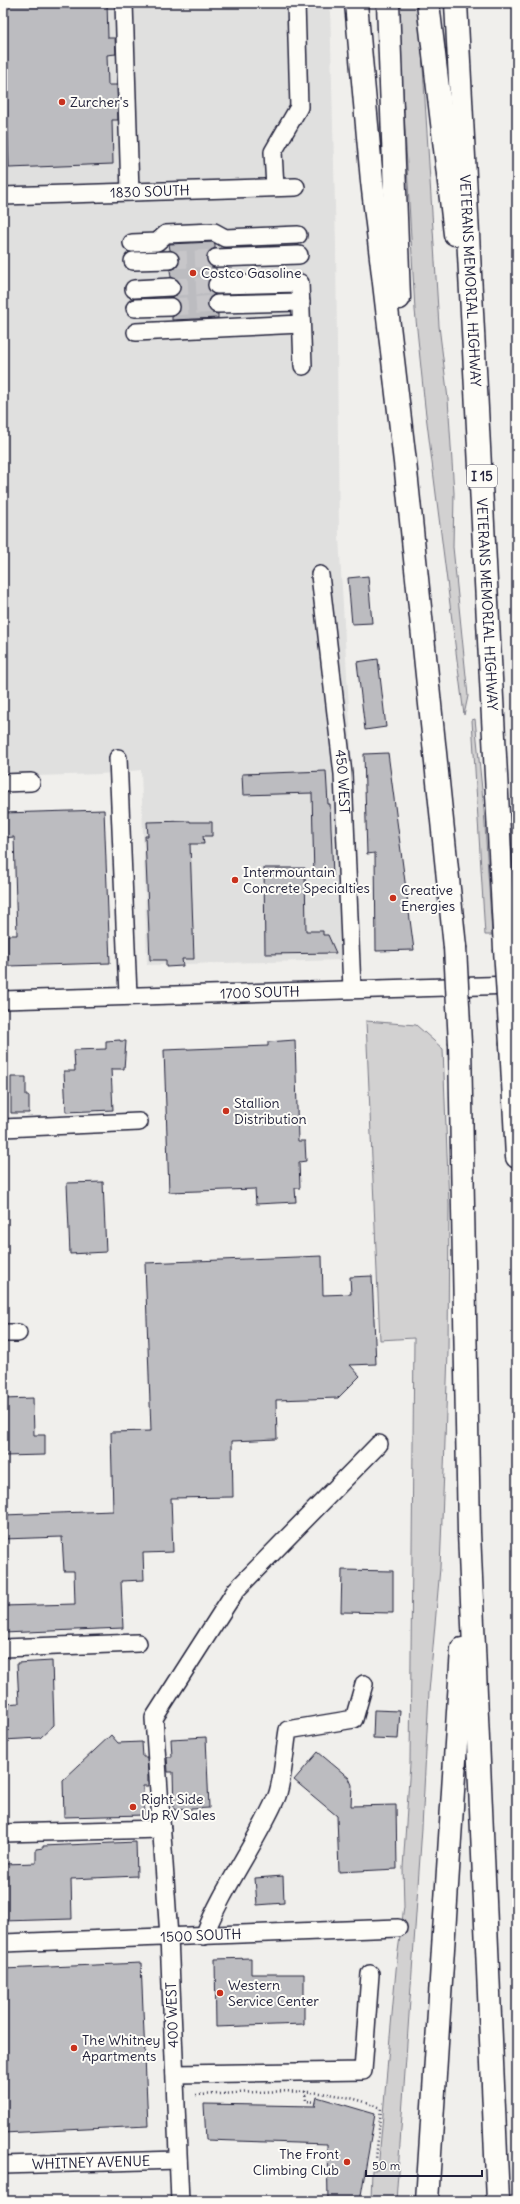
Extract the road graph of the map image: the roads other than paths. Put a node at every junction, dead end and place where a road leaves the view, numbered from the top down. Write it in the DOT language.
graph roads {
  1 [pos="124,3"];
  2 [pos="296,3"];
  3 [pos="356,3"];
  4 [pos="388,3"];
  5 [pos="428,3"];
  6 [pos="456,3"];
  7 [pos="275,187"];
  8 [pos="296,187"];
  9 [pos="130,192"];
  10 [pos="3,196"];
  11 [pos="298,235"];
  12 [pos="132,243"];
  13 [pos="299,255"];
  14 [pos="216,258"];
  15 [pos="170,260"];
  16 [pos="133,261"];
  17 [pos="217,285"];
  18 [pos="171,287"];
  19 [pos="134,289"];
  20 [pos="301,302"];
  21 [pos="217,304"];
  22 [pos="171,306"];
  23 [pos="135,308"];
  24 [pos="301,324"];
  25 [pos="136,332"];
  26 [pos="303,366"];
  27 [pos="481,455"];
  28 [pos="405,462"];
  29 [pos="320,575"];
  30 [pos="118,758"];
  31 [pos="31,782"];
  32 [pos="3,783"];
  33 [pos="517,985"];
  34 [pos="352,989"];
  35 [pos="128,995"];
  36 [pos="3,1000"];
  37 [pos="139,1122"];
  38 [pos="3,1128"];
  39 [pos="517,1157"];
  40 [pos="379,1444"];
  41 [pos="469,1532"];
  42 [pos="138,1643"];
  43 [pos="3,1648"];
  44 [pos="364,1684"];
  45 [pos="162,1829"];
  46 [pos="3,1833"];
  47 [pos="398,1928"];
  48 [pos="204,1936"];
  49 [pos="170,1937"];
  50 [pos="3,1943"];
  51 [pos="370,1974"];
  52 [pos="175,2074"];
  53 [pos="178,2160"];
  54 [pos="3,2165"];
  55 [pos="180,2201"];
  56 [pos="428,2201"];
  57 [pos="498,2201"];
  1 -- 9 [label="street"];
  2 -- 7 [label="street"];
  3 -- 28 [label="highway"];
  4 -- 28 [label="highway"];
  5 -- 27 [label="highway"];
  6 -- 27 [label="highway, VETERANS MEMORIAL HIGHWAY / I 15"];
  7 -- 8 [label="street, 1830 SOUTH"];
  7 -- 9 [label="street, 1830 SOUTH"];
  9 -- 10 [label="street, 1830 SOUTH"];
  11 -- 12 [label="street"];
  13 -- 14 [label="street"];
  15 -- 16 [label="street"];
  17 -- 20 [label="street"];
  18 -- 19 [label="street"];
  20 -- 21 [label="street"];
  20 -- 24 [label="street"];
  22 -- 23 [label="street"];
  24 -- 25 [label="street"];
  24 -- 26 [label="street"];
  27 -- 39 [label="highway, VETERANS MEMORIAL HIGHWAY / I 15, bridge"];
  28 -- 41 [label="highway, bridge"];
  29 -- 34 [label="street, 450 WEST"];
  30 -- 35 [label="street"];
  31 -- 32 [label="street"];
  33 -- 34 [label="street, 1700 SOUTH"];
  34 -- 35 [label="street, 1700 SOUTH"];
  35 -- 36 [label="street, 1700 SOUTH"];
  37 -- 38 [label="street"];
  40 -- 45 [label="street, 400 WEST"];
  41 -- 56 [label="highway"];
  41 -- 57 [label="highway"];
  42 -- 43 [label="street"];
  44 -- 48 [label="street"];
  45 -- 46 [label="street"];
  45 -- 49 [label="street, 400 WEST"];
  47 -- 48 [label="street, 1500 SOUTH"];
  48 -- 49 [label="street, 1500 SOUTH"];
  49 -- 50 [label="street, 1500 SOUTH"];
  49 -- 52 [label="street, 400 WEST"];
  51 -- 52 [label="street"];
  52 -- 53 [label="street, 400 WEST"];
  53 -- 54 [label="street, WHITNEY AVENUE"];
  53 -- 55 [label="street, 400 WEST"];
}
